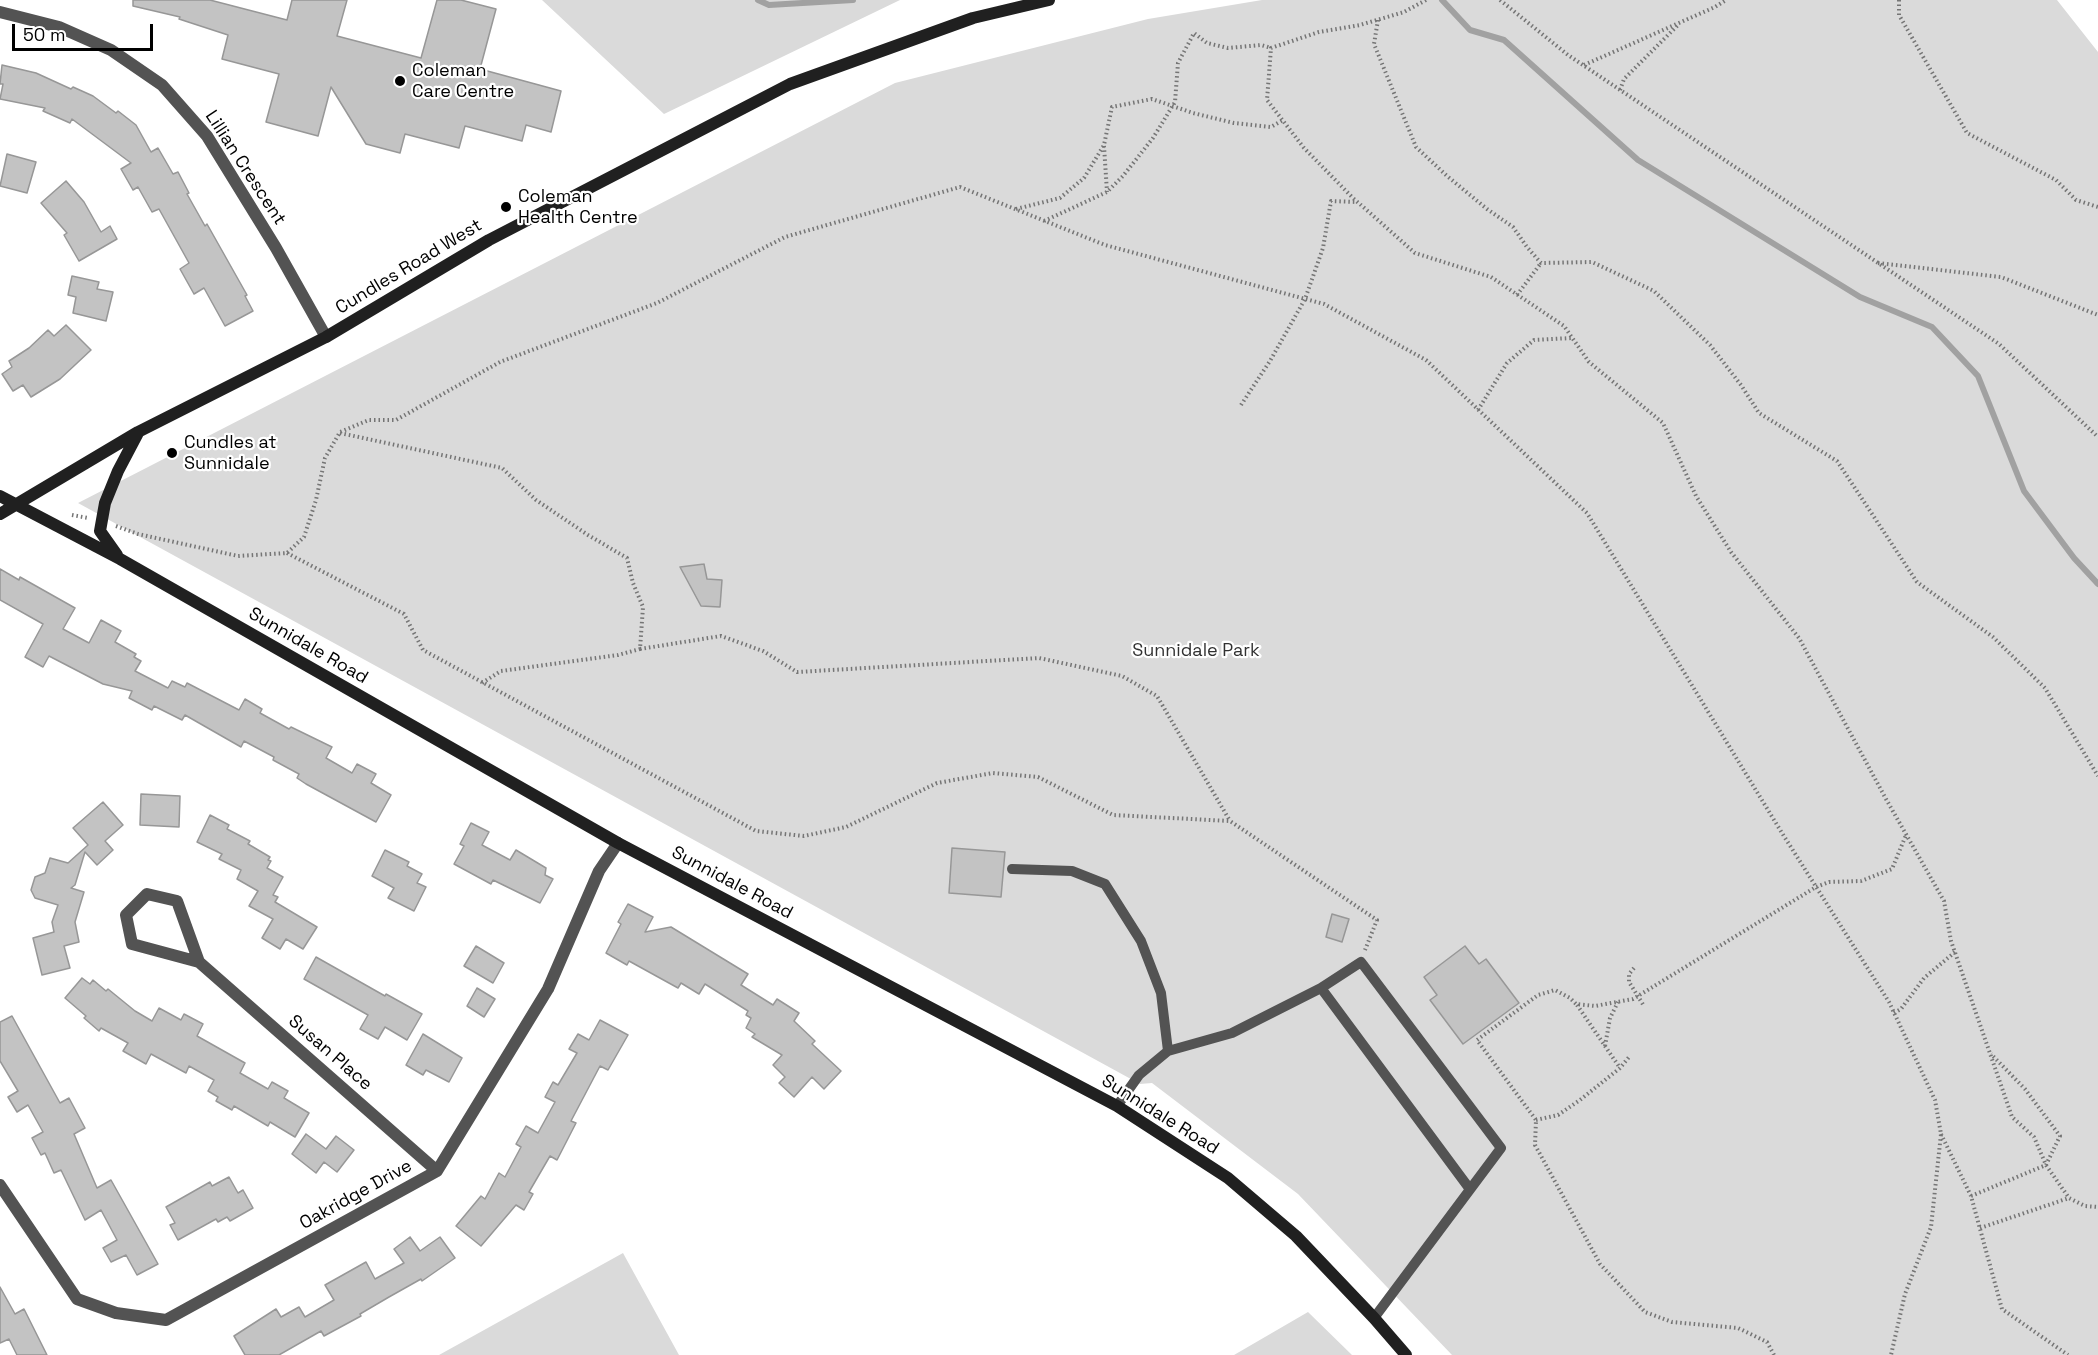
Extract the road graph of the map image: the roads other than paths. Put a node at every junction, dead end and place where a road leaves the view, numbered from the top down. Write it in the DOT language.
graph roads {
  1 [pos="1050,0"];
  2 [pos="0,12"];
  3 [pos="326,337"];
  4 [pos="138,432"];
  5 [pos="0,496"];
  6 [pos="17,504"];
  7 [pos="0,514"];
  8 [pos="120,559"];
  9 [pos="618,843"];
  10 [pos="1012,869"];
  11 [pos="199,962"];
  12 [pos="1321,988"];
  13 [pos="1168,1051"];
  14 [pos="1117,1106"];
  15 [pos="437,1171"];
  16 [pos="0,1185"];
  17 [pos="1469,1188"];
  18 [pos="1374,1318"];
  19 [pos="1406,1355"];
  1 -- 3 [label="main road, Cundles Road West"];
  2 -- 3 [label="street, Lillian Crescent"];
  3 -- 4 [label="main road, Cundles Road West"];
  4 -- 6 [label="main road, Cundles Road West"];
  4 -- 8 [label="main road"];
  5 -- 6 [label="main road, Sunnidale Road"];
  6 -- 7 [label="main road, Cundles Road West"];
  6 -- 8 [label="main road, Sunnidale Road"];
  8 -- 9 [label="main road, Sunnidale Road"];
  9 -- 14 [label="main road, Sunnidale Road"];
  9 -- 15 [label="street, Oakridge Drive"];
  10 -- 13 [label="lane"];
  11 -- 11 [label="street, Susan Place"];
  11 -- 15 [label="street, Susan Place"];
  12 -- 13 [label="lane"];
  12 -- 17 [label="lane"];
  12 -- 17 [label="lane"];
  13 -- 14 [label="lane"];
  14 -- 18 [label="main road, Sunnidale Road"];
  15 -- 16 [label="street, Oakridge Drive"];
  17 -- 18 [label="lane"];
  18 -- 19 [label="main road, Sunnidale Road"];
}
